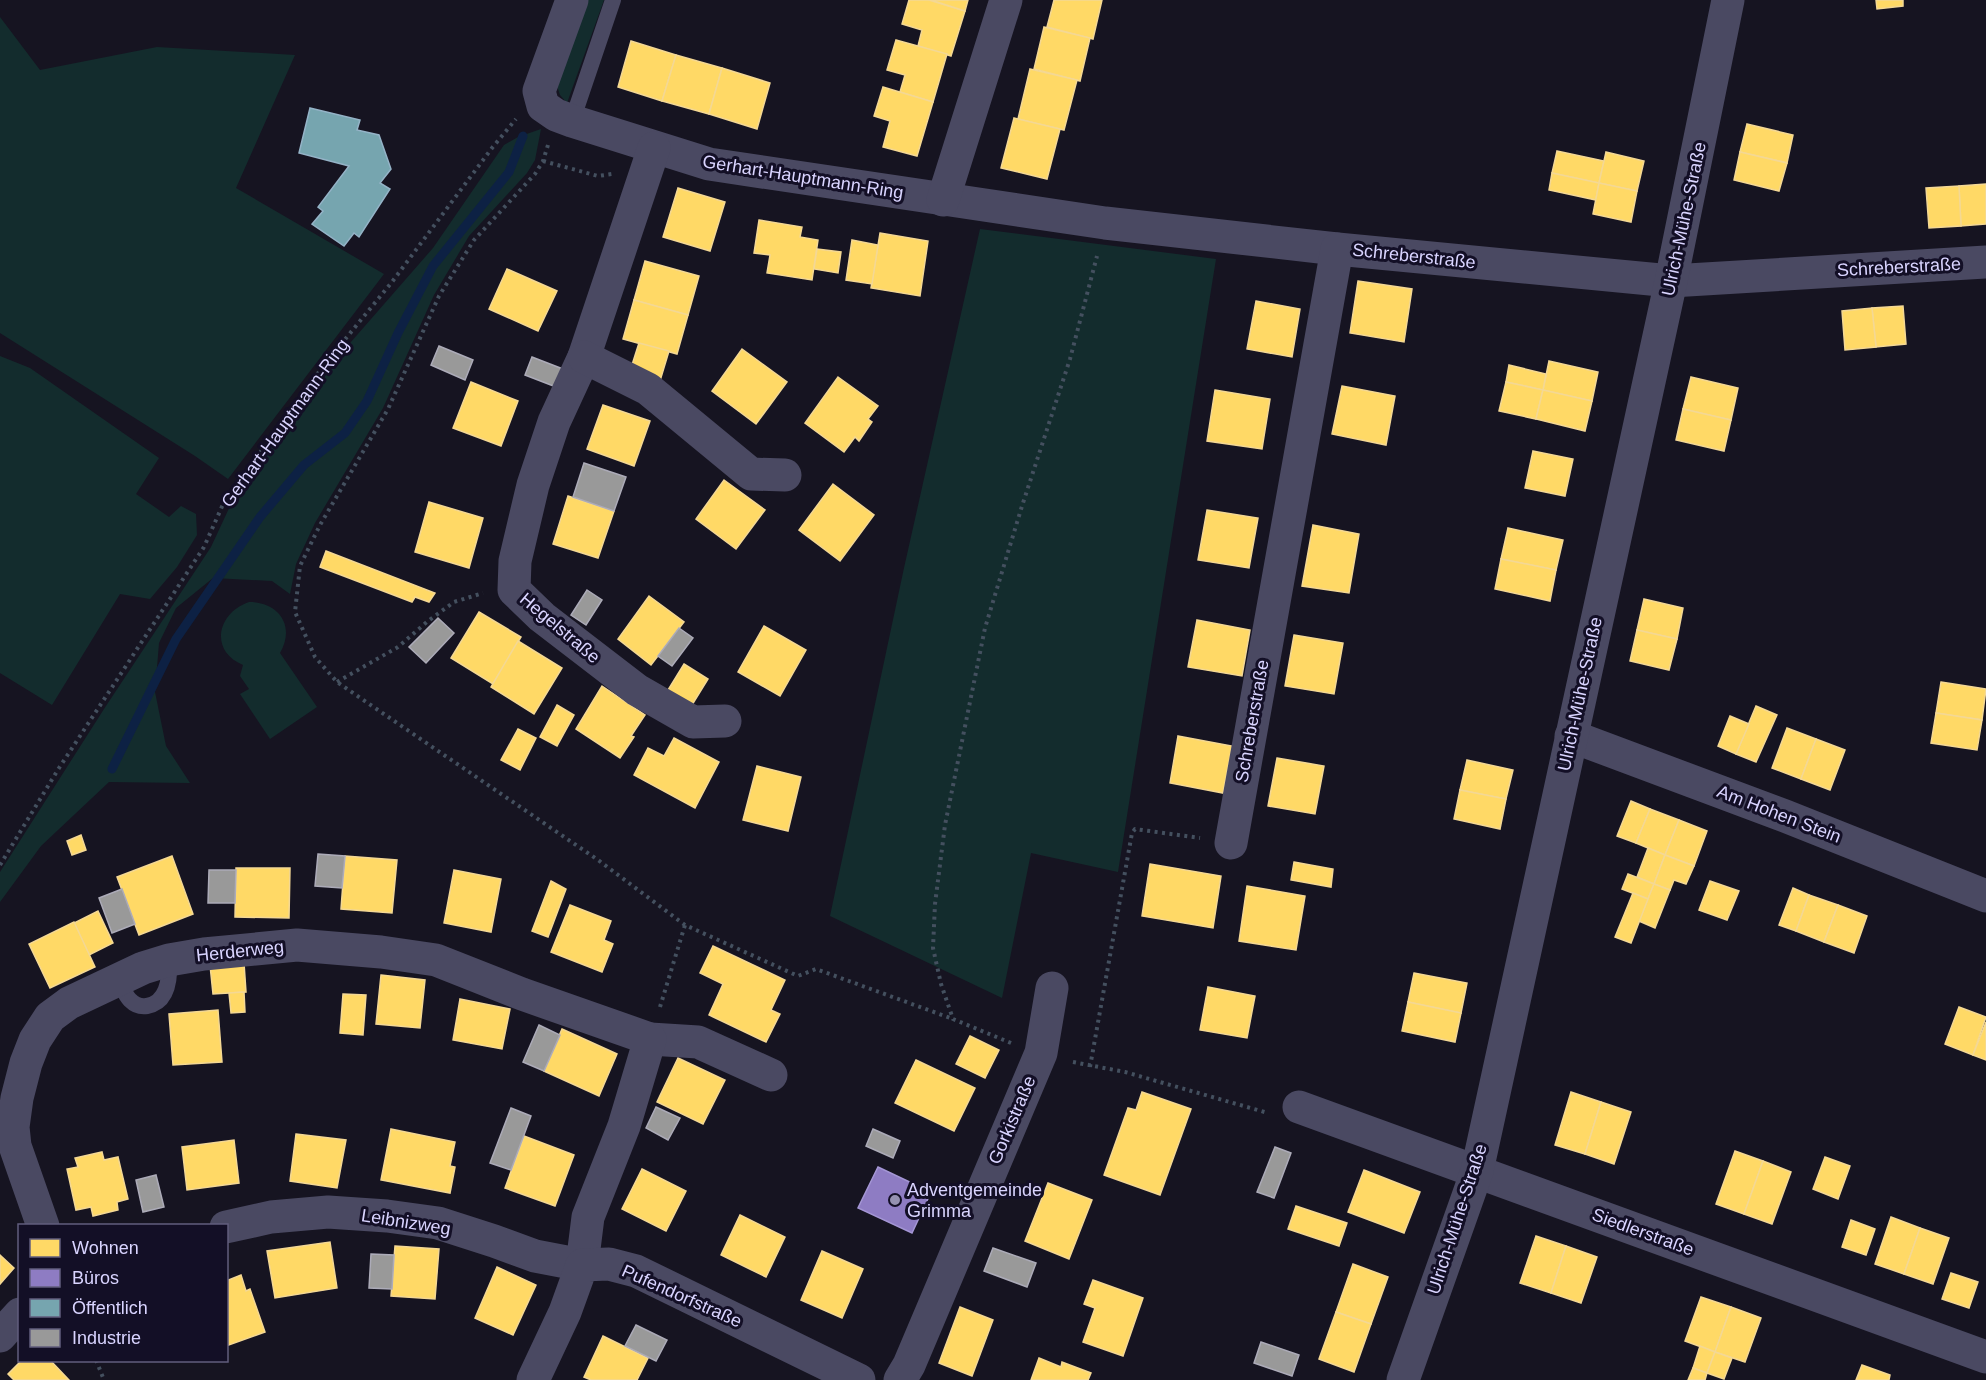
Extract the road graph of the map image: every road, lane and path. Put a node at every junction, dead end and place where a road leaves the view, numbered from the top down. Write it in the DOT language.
graph roads {
  1 [pos="572,0"];
  2 [pos="613,0"];
  3 [pos="1006,0"];
  4 [pos="1728,0"];
  5 [pos="539,91"];
  6 [pos="572,121"];
  7 [pos="650,159"];
  8 [pos="543,162"];
  9 [pos="943,200"];
  10 [pos="1105,224"];
  11 [pos="1336,249"];
  12 [pos="1986,262"];
  13 [pos="1671,281"];
  14 [pos="584,357"];
  15 [pos="785,475"];
  16 [pos="514,590"];
  17 [pos="337,682"];
  18 [pos="725,721"];
  19 [pos="1571,736"];
  20 [pos="1231,843"];
  21 [pos="0,865"];
  22 [pos="1986,896"];
  23 [pos="685,925"];
  24 [pos="1052,988"];
  25 [pos="650,1039"];
  26 [pos="1041,1053"];
  27 [pos="1090,1067"];
  28 [pos="771,1075"];
  29 [pos="1299,1107"];
  30 [pos="1477,1171"];
  31 [pos="43,1224"];
  32 [pos="228,1227"];
  33 [pos="582,1265"];
  34 [pos="18,1316"];
  35 [pos="0,1336"];
  36 [pos="1986,1357"];
  37 [pos="97,1362"];
  38 [pos="105,1380"];
  39 [pos="533,1380"];
  40 [pos="859,1380"];
  41 [pos="900,1380"];
  42 [pos="1403,1380"];
  1 -- 5 [label="street"];
  2 -- 6 [label="lane"];
  3 -- 9 [label="street"];
  4 -- 13 [label="street, Ulrich-Mühe-Straße"];
  5 -- 6 [label="street, Gerhart-Hauptmann-Ring"];
  5 -- 21 [label="path, Gerhart-Hauptmann-Ring"];
  6 -- 7 [label="street, Gerhart-Hauptmann-Ring"];
  7 -- 8 [label="path"];
  7 -- 9 [label="street, Gerhart-Hauptmann-Ring"];
  7 -- 14 [label="street, Hegelstraße"];
  9 -- 10 [label="street, Gerhart-Hauptmann-Ring"];
  10 -- 11 [label="street, Gerhart-Hauptmann-Ring"];
  10 -- 26 [label="path"];
  11 -- 13 [label="street, Schreberstraße"];
  11 -- 20 [label="street, Schreberstraße"];
  12 -- 13 [label="street, Schreberstraße"];
  13 -- 19 [label="street, Ulrich-Mühe-Straße"];
  14 -- 15 [label="street"];
  14 -- 16 [label="street, Hegelstraße"];
  16 -- 17 [label="path"];
  16 -- 18 [label="street, Hegelstraße"];
  19 -- 22 [label="street, Am Hohen Stein"];
  19 -- 30 [label="street, Ulrich-Mühe-Straße"];
  20 -- 27 [label="path"];
  23 -- 25 [label="path"];
  24 -- 26 [label="street, Gorkistraße"];
  25 -- 28 [label="street, Herderweg"];
  25 -- 31 [label="street, Herderweg"];
  25 -- 33 [label="street"];
  26 -- 27 [label="path"];
  26 -- 41 [label="street, Gorkistraße"];
  27 -- 29 [label="path"];
  29 -- 30 [label="street, Siedlerstraße"];
  30 -- 36 [label="street, Siedlerstraße"];
  30 -- 42 [label="street, Ulrich-Mühe-Straße"];
  32 -- 33 [label="street, Leibnizweg"];
  33 -- 39 [label="street"];
  33 -- 40 [label="street, Pufendorfstraße"];
  34 -- 35 [label="street"];
  37 -- 38 [label="path"];
}
